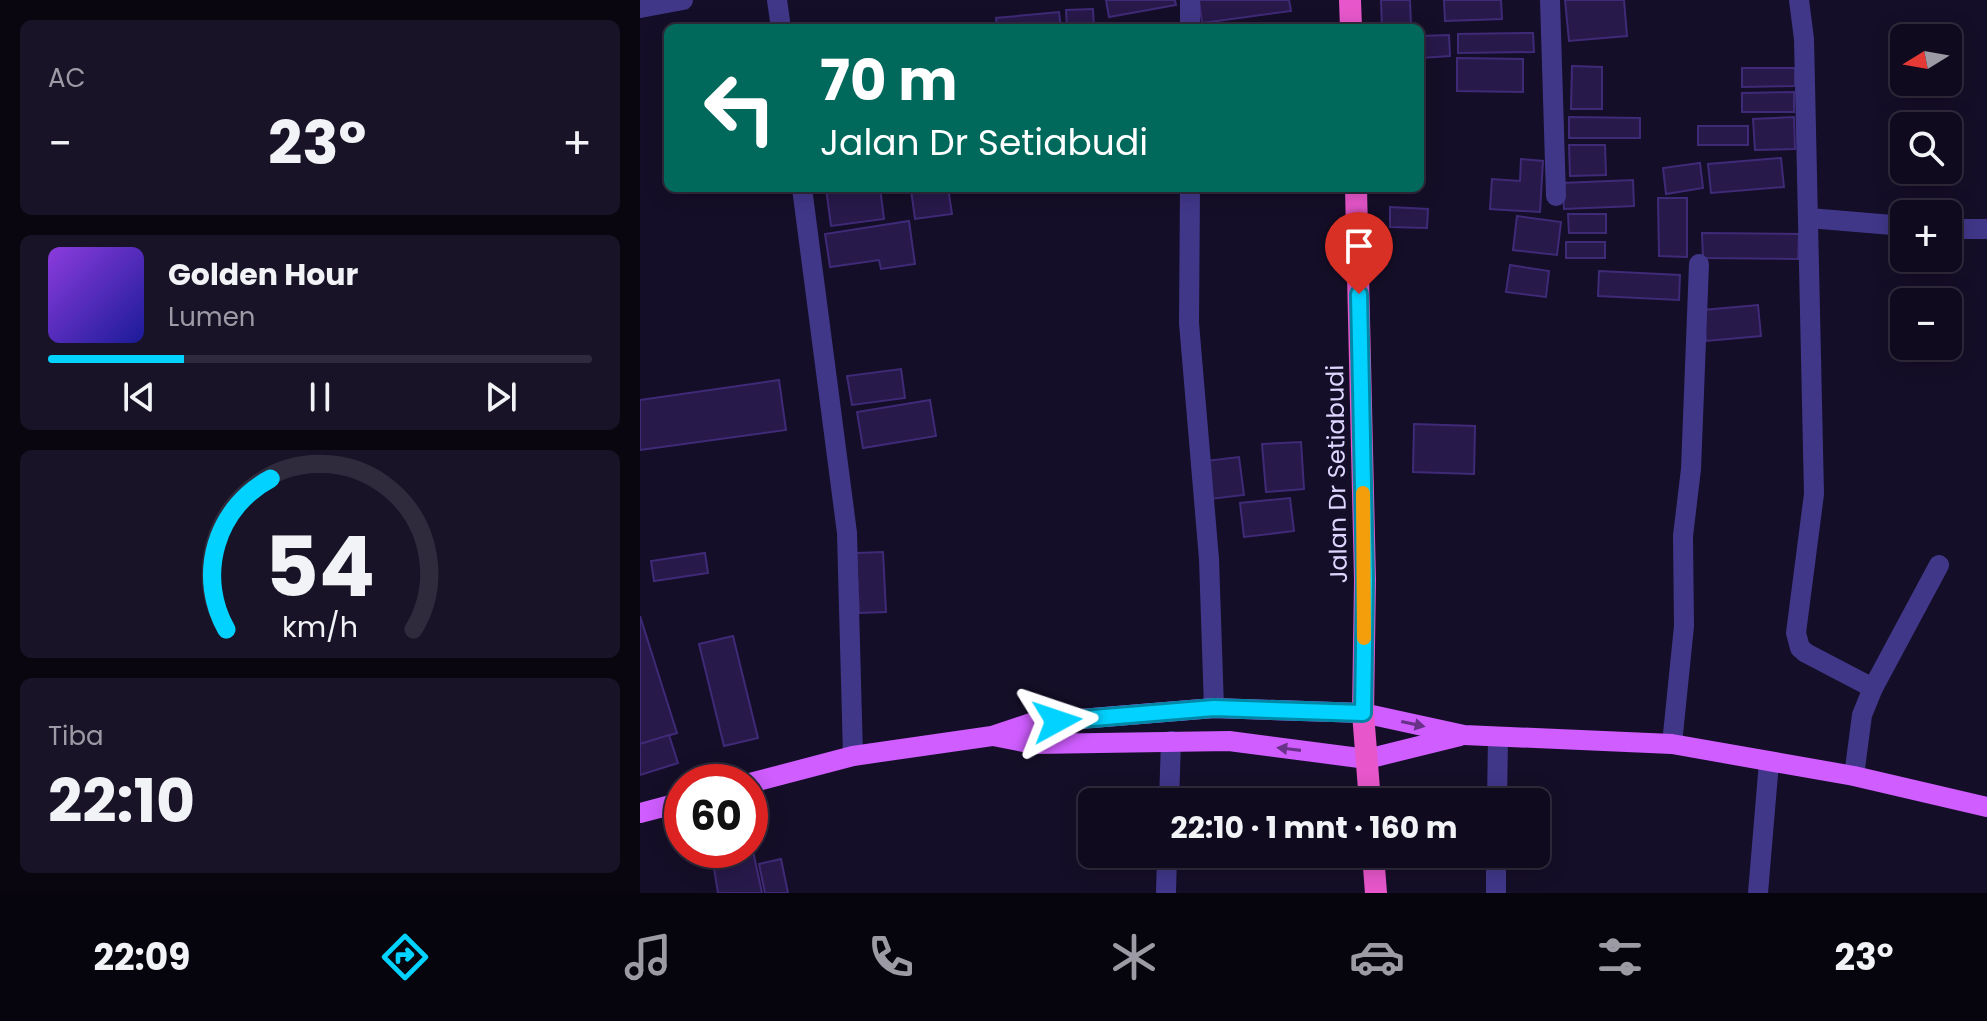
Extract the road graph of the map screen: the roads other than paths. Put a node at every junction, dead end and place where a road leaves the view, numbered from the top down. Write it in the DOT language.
graph roads {
  1 [pos="683,0"];
  2 [pos="777,0"];
  3 [pos="1190,0"];
  4 [pos="1350,0"];
  5 [pos="1550,0"];
  6 [pos="1799,0"];
  7 [pos="640,8"];
  8 [pos="780,24"];
  9 [pos="1190,24"];
  10 [pos="1351,24"];
  11 [pos="803,192"];
  12 [pos="1190,192"];
  13 [pos="1356,192"];
  14 [pos="1556,196"];
  15 [pos="1809,218"];
  16 [pos="1890,225"];
  17 [pos="1962,229"];
  18 [pos="1987,229"];
  19 [pos="1699,264"];
  20 [pos="1939,565"];
  21 [pos="1873,688"];
  22 [pos="1214,708"];
  23 [pos="1363,713"];
  24 [pos="1464,735"];
  25 [pos="992,736"];
  26 [pos="1498,737"];
  27 [pos="1171,741"];
  28 [pos="1672,744"];
  29 [pos="853,756"];
  30 [pos="1367,759"];
  31 [pos="1769,762"];
  32 [pos="1854,776"];
  33 [pos="768,778"];
  34 [pos="1169,788"];
  35 [pos="1369,788"];
  36 [pos="1497,788"];
  37 [pos="664,807"];
  38 [pos="1987,807"];
  39 [pos="640,813"];
  40 [pos="1167,868"];
  41 [pos="1374,868"];
  42 [pos="1496,868"];
  43 [pos="1166,893"];
  44 [pos="1376,893"];
  45 [pos="1496,893"];
  46 [pos="1758,893"];
  1 -- 7 [label="street"];
  2 -- 8 [label="street"];
  3 -- 9 [label="street"];
  4 -- 10 [label="highway"];
  5 -- 14 [label="street"];
  6 -- 15 [label="street"];
  11 -- 29 [label="street"];
  12 -- 22 [label="street"];
  13 -- 23 [label="highway, Jalan Dr Setiabudi"];
  15 -- 16 [label="street"];
  15 -- 21 [label="street"];
  17 -- 18 [label="street"];
  19 -- 28 [label="street"];
  20 -- 21 [label="street"];
  21 -- 32 [label="street"];
  22 -- 23 [label="main road"];
  22 -- 25 [label="main road"];
  23 -- 24 [label="main road, one-way"];
  23 -- 30 [label="highway, Jalan Dr Setiabudi"];
  24 -- 26 [label="main road"];
  24 -- 30 [label="main road"];
  25 -- 27 [label="main road"];
  25 -- 29 [label="main road"];
  26 -- 28 [label="main road"];
  26 -- 36 [label="street"];
  30 -- 27 [label="main road, one-way"];
  27 -- 34 [label="street"];
  28 -- 31 [label="main road"];
  29 -- 33 [label="main road"];
  30 -- 35 [label="highway, Jalan Dr Setiabudi"];
  31 -- 32 [label="main road"];
  31 -- 46 [label="street"];
  32 -- 38 [label="main road"];
  37 -- 39 [label="main road"];
  40 -- 43 [label="street"];
  41 -- 44 [label="highway"];
  42 -- 45 [label="street"];
}
